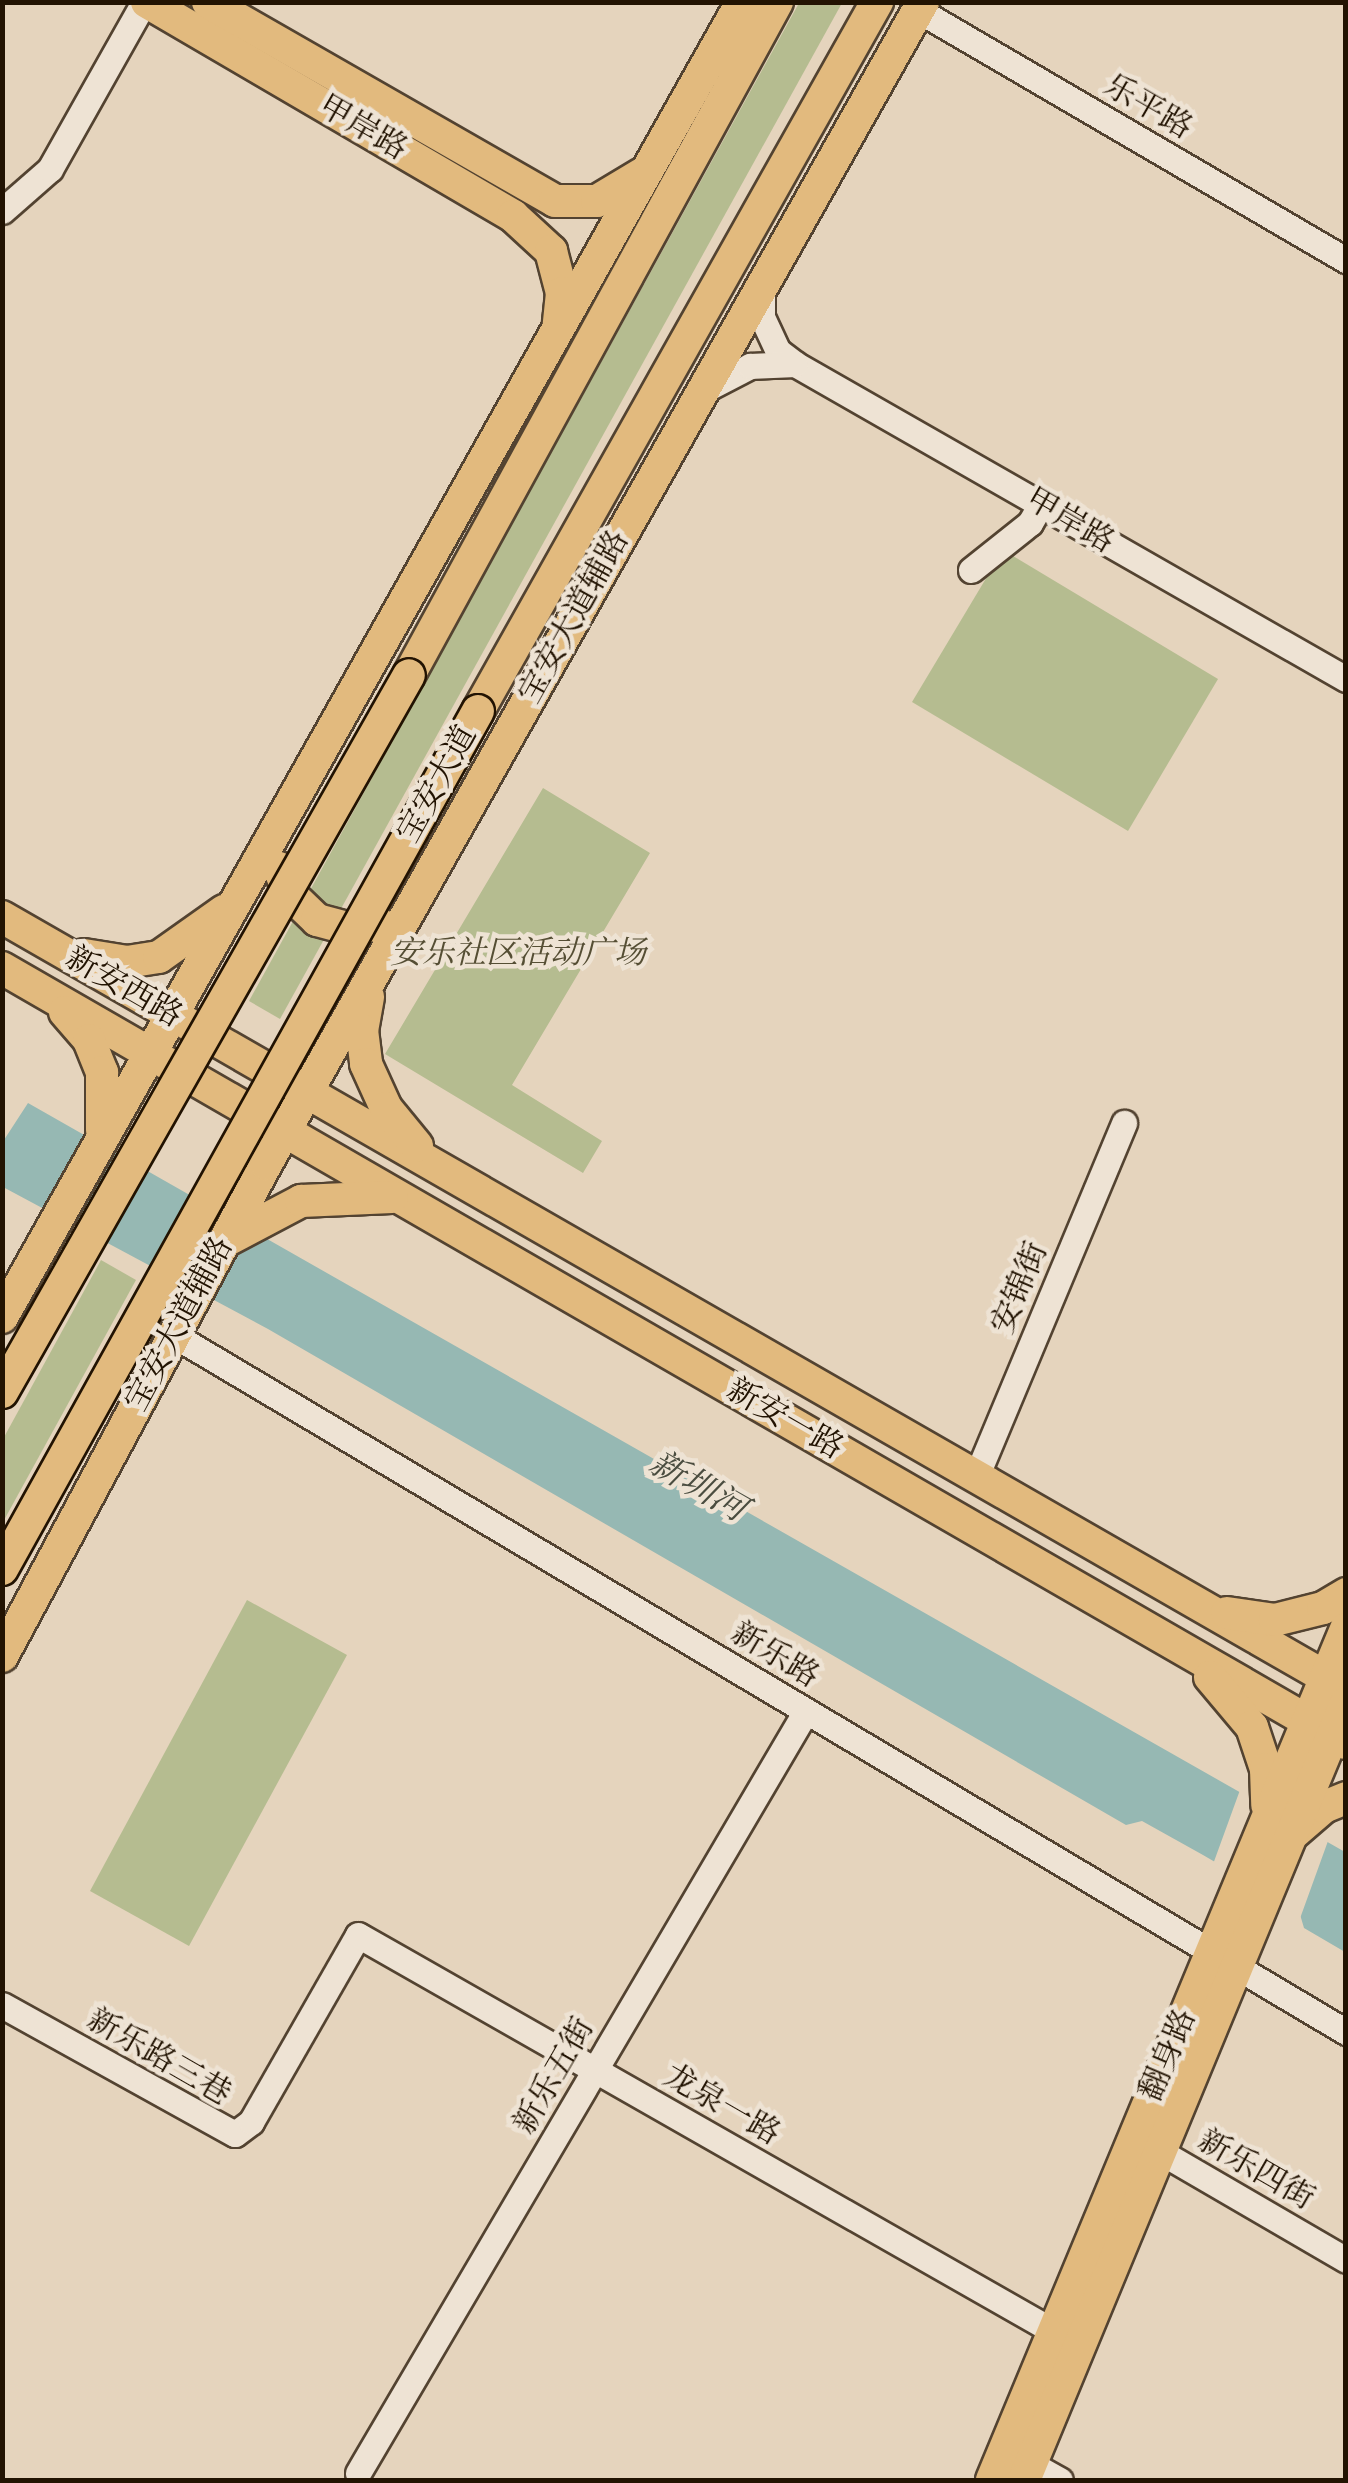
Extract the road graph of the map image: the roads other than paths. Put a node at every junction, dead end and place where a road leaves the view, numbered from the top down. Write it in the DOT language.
graph roads {
  1 [pos="145,2"];
  2 [pos="208,2"];
  3 [pos="742,2"];
  4 [pos="754,2"];
  5 [pos="777,2"];
  6 [pos="877,2"];
  7 [pos="916,5"];
  8 [pos="272,58"];
  9 [pos="691,159"];
  10 [pos="652,164"];
  11 [pos="767,200"];
  12 [pos="2,211"];
  13 [pos="1346,260"];
  14 [pos="762,283"];
  15 [pos="558,334"];
  16 [pos="795,364"];
  17 [pos="700,392"];
  18 [pos="1040,504"];
  19 [pos="970,570"];
  20 [pos="1346,679"];
  21 [pos="274,839"];
  22 [pos="245,891"];
  23 [pos="410,906"];
  24 [pos="2,917"];
  25 [pos="47,943"];
  26 [pos="382,955"];
  27 [pos="16,976"];
  28 [pos="174,1015"];
  29 [pos="152,1054"];
  30 [pos="246,1056"];
  31 [pos="306,1091"];
  32 [pos="224,1095"];
  33 [pos="1124,1123"];
  34 [pos="285,1130"];
  35 [pos="104,1138"];
  36 [pos="434,1164"];
  37 [pos="402,1198"];
  38 [pos="254,1210"];
  39 [pos="2,1316"];
  40 [pos="172,1334"];
  41 [pos="2,1392"];
  42 [pos="976,1477"];
  43 [pos="2,1569"];
  44 [pos="1346,1594"];
  45 [pos="1196,1604"];
  46 [pos="1346,1629"];
  47 [pos="1174,1644"];
  48 [pos="2,1656"];
  49 [pos="1339,1690"];
  50 [pos="806,1711"];
  51 [pos="1328,1732"];
  52 [pos="1305,1790"];
  53 [pos="1277,1828"];
  54 [pos="358,1935"];
  55 [pos="1227,1949"];
  56 [pos="2,2005"];
  57 [pos="1346,2032"];
  58 [pos="595,2070"];
  59 [pos="1147,2144"];
  60 [pos="1346,2260"];
  61 [pos="1054,2331"];
  62 [pos="1028,2472"];
  63 [pos="358,2473"];
  64 [pos="992,2480"];
  65 [pos="1060,2480"];
  1 -- 8 [label="main road, 甲岸路"];
  1 -- 12 [label="street"];
  2 -- 8 [label="main road, 甲岸路"];
  3 -- 10 [label="main road"];
  4 -- 9 [label="main road"];
  5 -- 9 [label="main road"];
  6 -- 11 [label="main road, 宝安大道"];
  7 -- 11 [label="main road"];
  7 -- 13 [label="street, 乐平路"];
  7 -- 14 [label="main road, 宝安大道辅路"];
  8 -- 10 [label="main road, 甲岸路"];
  8 -- 15 [label="main road, 甲岸路"];
  9 -- 41 [label="main road, bridge"];
  10 -- 15 [label="main road"];
  11 -- 43 [label="main road, 宝安大道, bridge"];
  14 -- 16 [label="street"];
  14 -- 17 [label="main road, 宝安大道辅路"];
  15 -- 21 [label="main road"];
  16 -- 17 [label="street"];
  16 -- 18 [label="street, 甲岸路"];
  17 -- 23 [label="main road, 宝安大道辅路"];
  18 -- 19 [label="street"];
  18 -- 20 [label="street, 甲岸路"];
  21 -- 22 [label="main road"];
  21 -- 23 [label="main road"];
  22 -- 25 [label="main road"];
  22 -- 28 [label="main road"];
  23 -- 26 [label="main road, 宝安大道辅路"];
  24 -- 25 [label="main road, 新安西路"];
  25 -- 28 [label="main road, 新安西路"];
  26 -- 31 [label="main road, 宝安大道辅路"];
  26 -- 36 [label="main road"];
  27 -- 29 [label="main road, 新安西路"];
  27 -- 35 [label="main road"];
  28 -- 29 [label="main road"];
  28 -- 30 [label="main road, 新安西路"];
  29 -- 32 [label="main road, 新安西路"];
  29 -- 35 [label="main road"];
  30 -- 31 [label="main road, 新安一路"];
  31 -- 34 [label="main road, 宝安大道辅路"];
  31 -- 36 [label="main road, 新安一路"];
  32 -- 34 [label="main road, 新安一路"];
  33 -- 42 [label="street, 安锦街"];
  34 -- 37 [label="main road, 新安一路"];
  34 -- 38 [label="main road, 宝安大道辅路"];
  35 -- 39 [label="main road"];
  36 -- 42 [label="main road, 新安一路"];
  37 -- 38 [label="main road"];
  37 -- 47 [label="main road, 新安一路"];
  38 -- 40 [label="main road, 宝安大道辅路"];
  40 -- 48 [label="main road, 宝安大道辅路"];
  40 -- 50 [label="street, 新乐路"];
  42 -- 45 [label="main road, 新安一路"];
  44 -- 45 [label="main road"];
  45 -- 49 [label="main road, 新安一路"];
  46 -- 49 [label="main road, 翻身路"];
  47 -- 51 [label="main road, 新安一路"];
  47 -- 52 [label="main road"];
  49 -- 51 [label="main road, 翻身路"];
  50 -- 55 [label="street, 新乐路"];
  50 -- 58 [label="street, 新乐五街"];
  51 -- 52 [label="main road, 翻身路"];
  52 -- 53 [label="main road, 翻身路"];
  52 -- 53 [label="main road"];
  53 -- 55 [label="main road, 翻身路"];
  54 -- 56 [label="street, 新乐路三巷"];
  54 -- 58 [label="street, 龙泉一路"];
  55 -- 57 [label="street, 新乐路"];
  55 -- 59 [label="main road, 翻身路"];
  58 -- 61 [label="street, 龙泉一路"];
  58 -- 63 [label="street, 新乐五街"];
  59 -- 60 [label="street, 新乐四街"];
  59 -- 61 [label="main road, 翻身路"];
  59 -- 62 [label="main road, 翻身路"];
  61 -- 64 [label="main road, 翻身路"];
  62 -- 65 [label="street"];
}
